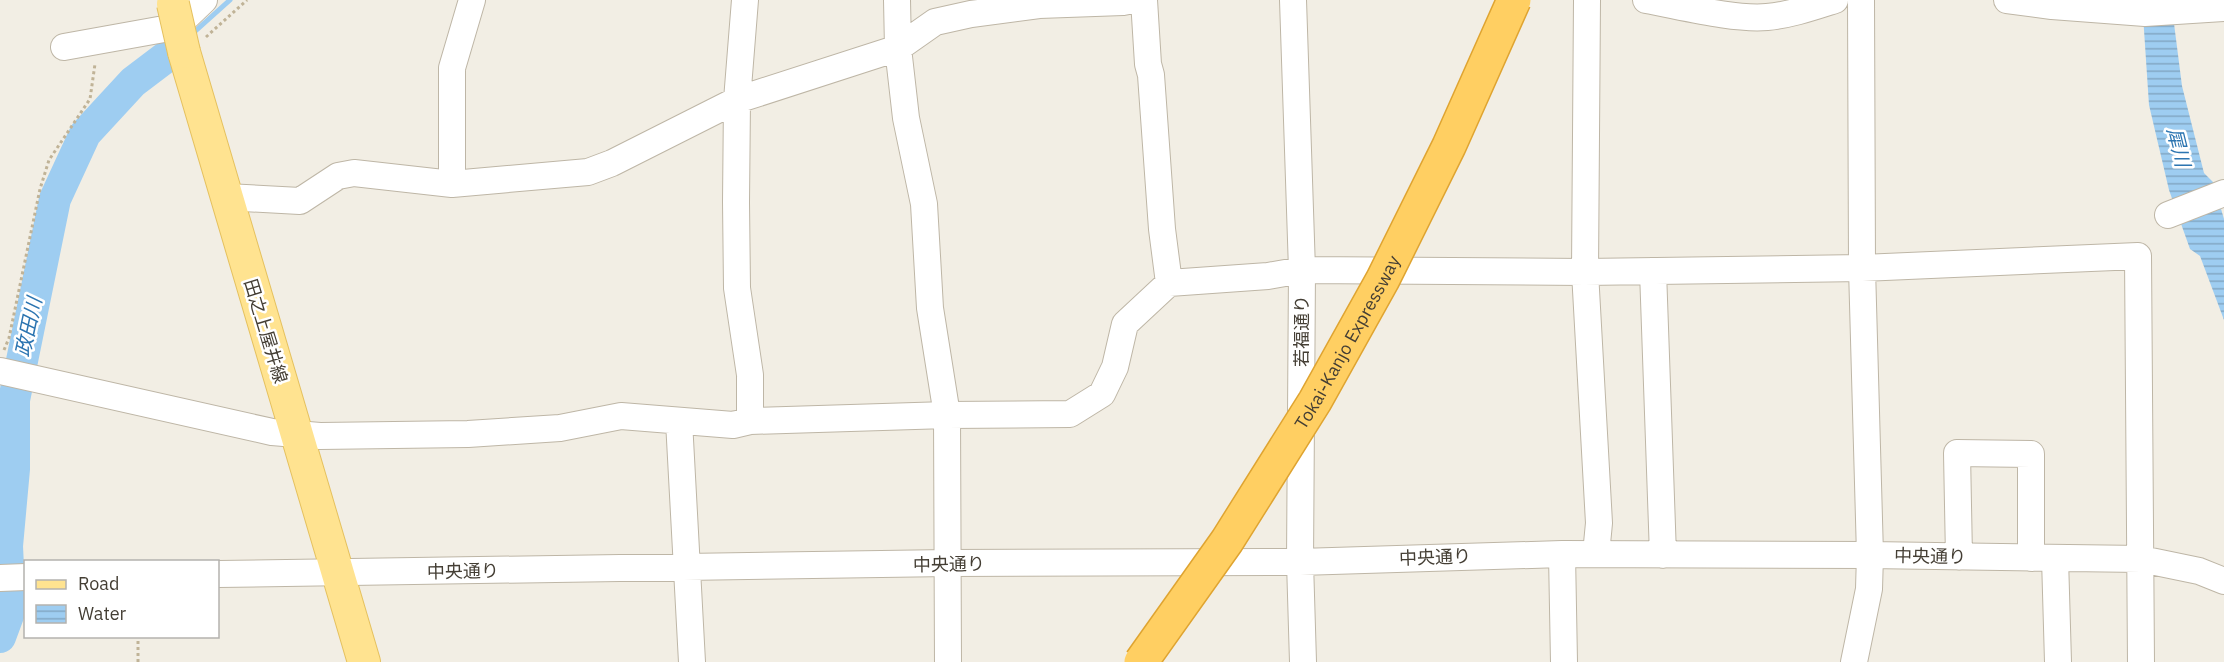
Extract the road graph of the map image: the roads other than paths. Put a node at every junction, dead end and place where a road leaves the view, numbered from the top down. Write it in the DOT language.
graph roads {
  1 [pos="204,0"];
  2 [pos="472,0"];
  3 [pos="745,0"];
  4 [pos="897,0"];
  5 [pos="1133,0"];
  6 [pos="1144,0"];
  7 [pos="1293,0"];
  8 [pos="1514,0"];
  9 [pos="1587,0"];
  10 [pos="1646,0"];
  11 [pos="1835,0"];
  12 [pos="1861,0"];
  13 [pos="2007,0"];
  14 [pos="172,2"];
  15 [pos="2224,9"];
  16 [pos="64,47"];
  17 [pos="898,48"];
  18 [pos="737,100"];
  19 [pos="452,184"];
  20 [pos="2224,193"];
  21 [pos="226,197"];
  22 [pos="2168,215"];
  23 [pos="1862,268"];
  24 [pos="1302,270"];
  25 [pos="1653,271"];
  26 [pos="1585,272"];
  27 [pos="1169,283"];
  28 [pos="10,369"];
  29 [pos="947,415"];
  30 [pos="679,421"];
  31 [pos="750,422"];
  32 [pos="297,433"];
  33 [pos="1562,554"];
  34 [pos="1596,554"];
  35 [pos="1663,555"];
  36 [pos="1870,555"];
  37 [pos="1959,556"];
  38 [pos="2043,558"];
  39 [pos="2141,560"];
  40 [pos="1300,562"];
  41 [pos="949,563"];
  42 [pos="686,567"];
  43 [pos="336,572"];
  44 [pos="219,574"];
  45 [pos="24,577"];
  46 [pos="0,578"];
  47 [pos="2224,581"];
  48 [pos="364,662"];
  49 [pos="692,662"];
  50 [pos="948,662"];
  51 [pos="1141,662"];
  52 [pos="1303,662"];
  53 [pos="1564,662"];
  54 [pos="1854,662"];
  55 [pos="2058,662"];
  56 [pos="2141,662"];
  1 -- 16 [label="street"];
  2 -- 19 [label="street"];
  3 -- 18 [label="street"];
  4 -- 17 [label="street"];
  5 -- 17 [label="street"];
  6 -- 27 [label="street"];
  7 -- 24 [label="street, 若福通り"];
  8 -- 51 [label="highway, Tokai-Kanjo Expressway, bridge"];
  9 -- 26 [label="street"];
  10 -- 11 [label="street"];
  12 -- 23 [label="street"];
  13 -- 15 [label="street"];
  14 -- 21 [label="main road, 田之上屋井線, bridge"];
  17 -- 18 [label="street"];
  17 -- 29 [label="street"];
  18 -- 19 [label="street"];
  18 -- 31 [label="street"];
  19 -- 21 [label="street"];
  20 -- 22 [label="street"];
  21 -- 32 [label="main road, 田之上屋井線"];
  23 -- 25 [label="street"];
  23 -- 36 [label="street"];
  23 -- 39 [label="street"];
  24 -- 26 [label="street"];
  24 -- 27 [label="street"];
  24 -- 40 [label="street, 若福通り"];
  25 -- 26 [label="street"];
  25 -- 35 [label="street"];
  26 -- 34 [label="street"];
  27 -- 29 [label="street"];
  28 -- 32 [label="street"];
  29 -- 31 [label="street"];
  29 -- 41 [label="street"];
  30 -- 31 [label="street"];
  30 -- 32 [label="street"];
  30 -- 42 [label="street"];
  32 -- 43 [label="main road, 田之上屋井線"];
  33 -- 34 [label="street, 中央通り"];
  33 -- 40 [label="street, 中央通り"];
  33 -- 53 [label="street"];
  34 -- 35 [label="street, 中央通り"];
  35 -- 36 [label="street, 中央通り"];
  36 -- 37 [label="street, 中央通り"];
  36 -- 54 [label="street"];
  37 -- 38 [label="street, 中央通り"];
  37 -- 38 [label="street"];
  38 -- 39 [label="street, 中央通り"];
  38 -- 55 [label="street"];
  39 -- 47 [label="street, 中央通り"];
  39 -- 56 [label="street"];
  40 -- 41 [label="street, 中央通り"];
  40 -- 52 [label="street, 若福通り"];
  41 -- 42 [label="street, 中央通り"];
  41 -- 50 [label="street"];
  42 -- 43 [label="street, 中央通り"];
  42 -- 49 [label="street"];
  43 -- 44 [label="street, 中央通り"];
  43 -- 48 [label="main road, 田之上屋井線"];
  45 -- 46 [label="street"];
}
